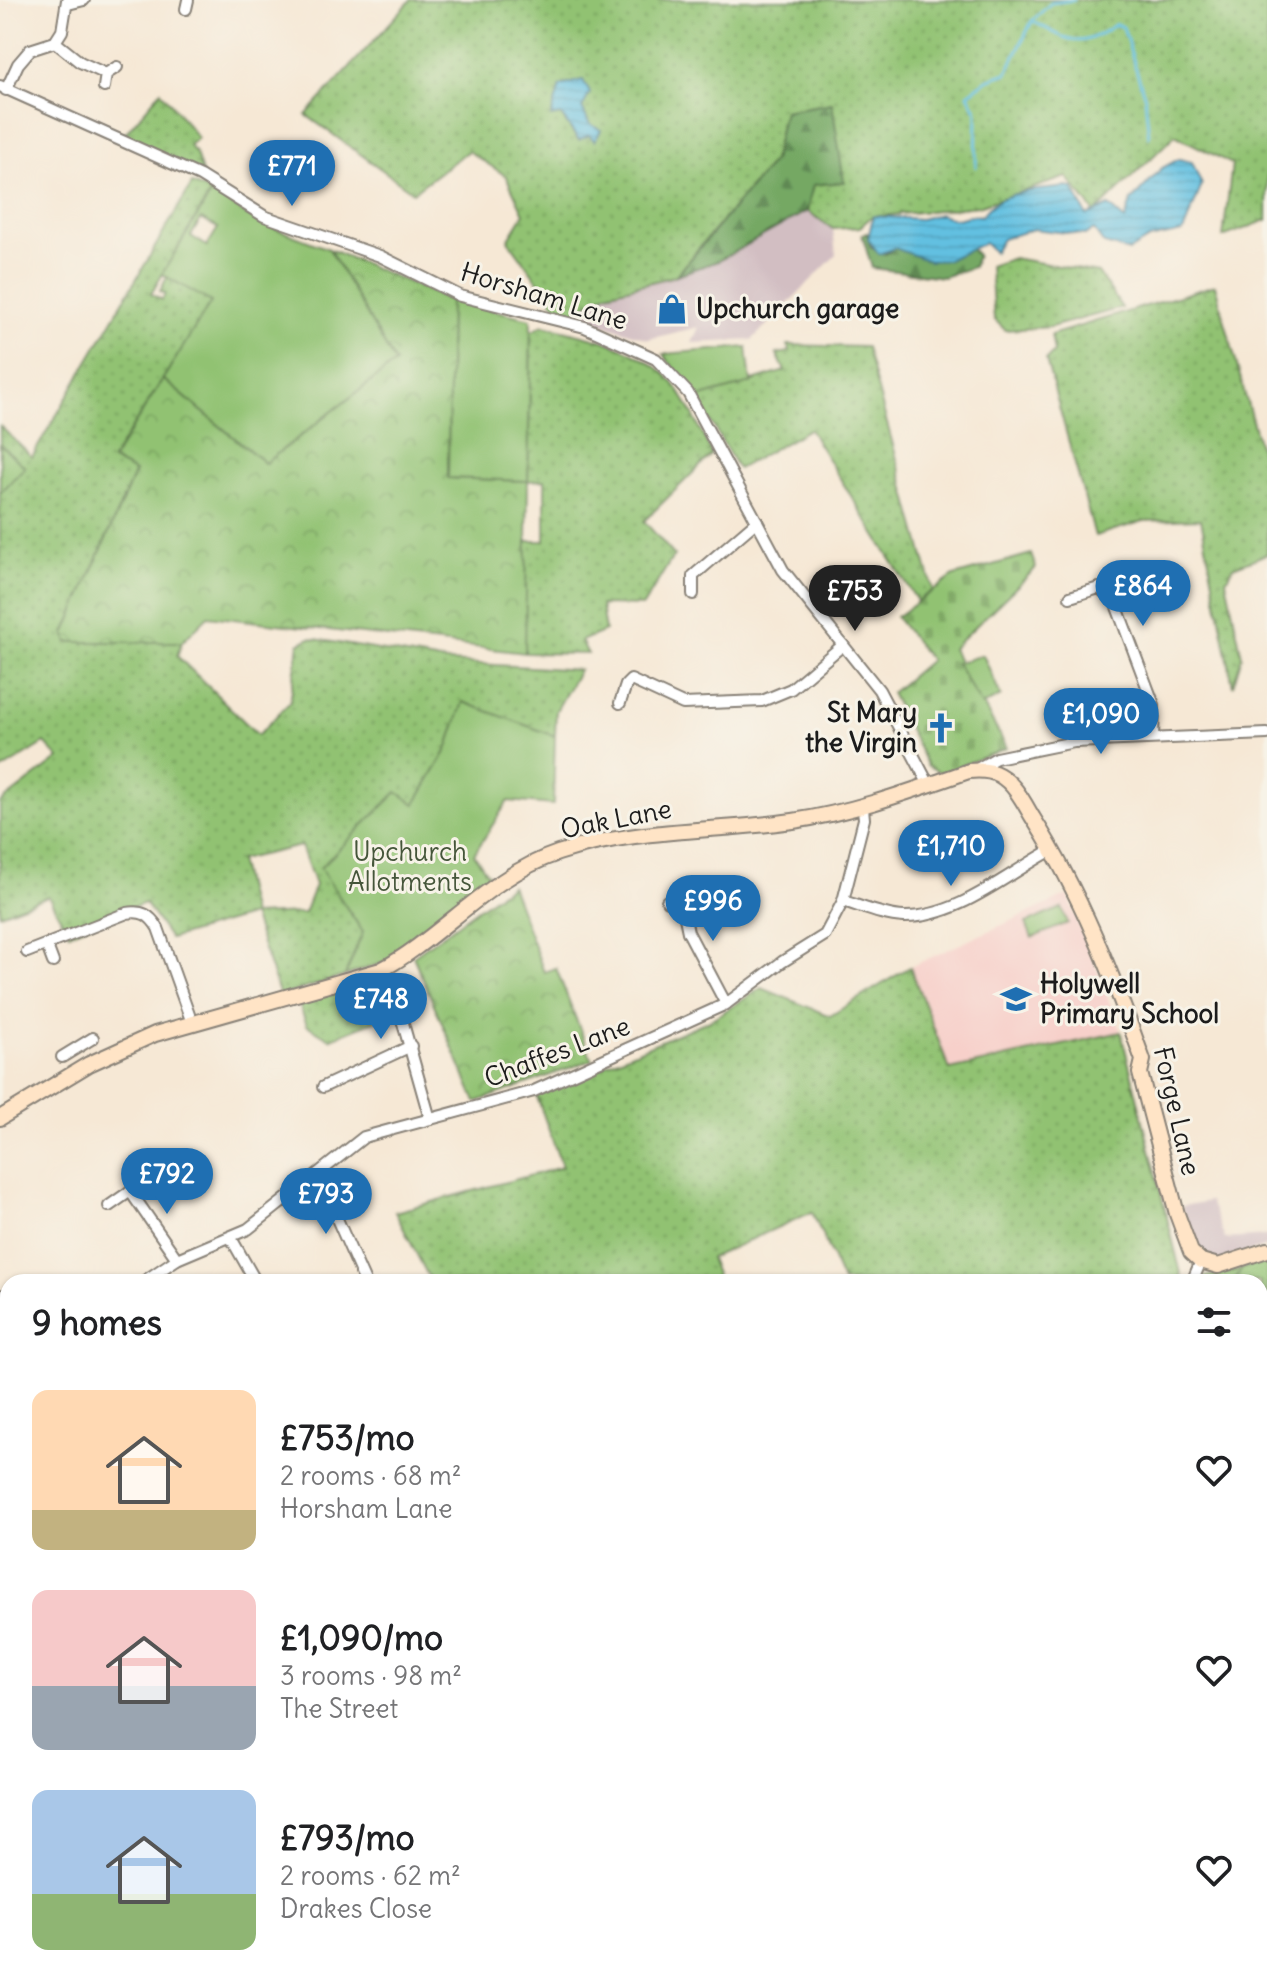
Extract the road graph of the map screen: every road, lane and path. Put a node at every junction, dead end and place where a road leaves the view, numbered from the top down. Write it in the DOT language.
graph roads {
  1 [pos="84,0"];
  2 [pos="68,2"];
  3 [pos="55,42"];
  4 [pos="117,67"];
  5 [pos="106,74"];
  6 [pos="104,87"];
  7 [pos="3,88"];
  8 [pos="757,521"];
  9 [pos="693,594"];
  10 [pos="1070,597"];
  11 [pos="843,645"];
  12 [pos="620,703"];
  13 [pos="1267,734"];
  14 [pos="1153,738"];
  15 [pos="1005,759"];
  16 [pos="975,770"];
  17 [pos="1003,778"];
  18 [pos="929,785"];
  19 [pos="863,808"];
  20 [pos="1052,850"];
  21 [pos="667,901"];
  22 [pos="843,901"];
  23 [pos="47,946"];
  24 [pos="27,952"];
  25 [pos="53,962"];
  26 [pos="381,970"];
  27 [pos="726,1004"];
  28 [pos="192,1023"];
  29 [pos="93,1038"];
  30 [pos="411,1046"];
  31 [pos="78,1047"];
  32 [pos="62,1057"];
  33 [pos="89,1064"];
  34 [pos="323,1087"];
  35 [pos="0,1118"];
  36 [pos="430,1119"];
  37 [pos="155,1174"];
  38 [pos="318,1176"];
  39 [pos="130,1191"];
  40 [pos="109,1206"];
  41 [pos="231,1238"];
  42 [pos="1267,1250"];
  43 [pos="177,1259"];
  44 [pos="1201,1261"];
  45 [pos="155,1274"];
  46 [pos="251,1274"];
  47 [pos="361,1274"];
  48 [pos="1195,1274"];
  1 -- 2 [label="street"];
  2 -- 3 [label="street"];
  3 -- 5 [label="street"];
  3 -- 7 [label="street"];
  4 -- 5 [label="street"];
  5 -- 6 [label="street"];
  7 -- 8 [label="street, Horsham Lane"];
  8 -- 9 [label="street"];
  8 -- 11 [label="street, Horsham Lane"];
  10 -- 14 [label="street"];
  11 -- 12 [label="street"];
  11 -- 18 [label="street, Horsham Lane"];
  13 -- 14 [label="street"];
  14 -- 15 [label="street"];
  15 -- 16 [label="street"];
  15 -- 17 [label="street"];
  16 -- 17 [label="street, Oak Lane"];
  16 -- 18 [label="street, Oak Lane"];
  17 -- 20 [label="street, Forge Lane"];
  18 -- 19 [label="street, Oak Lane"];
  19 -- 22 [label="street, Chaffes Lane"];
  19 -- 26 [label="street, Oak Lane"];
  20 -- 22 [label="street"];
  20 -- 44 [label="street, Forge Lane"];
  21 -- 27 [label="street"];
  22 -- 27 [label="street, Chaffes Lane"];
  23 -- 24 [label="street"];
  23 -- 25 [label="street"];
  23 -- 28 [label="street"];
  26 -- 28 [label="street, Oak Lane"];
  26 -- 30 [label="street"];
  27 -- 36 [label="street, Chaffes Lane"];
  28 -- 33 [label="street, Oak Lane"];
  29 -- 31 [label="street"];
  30 -- 34 [label="street"];
  30 -- 36 [label="street"];
  31 -- 32 [label="street"];
  31 -- 33 [label="street"];
  33 -- 35 [label="street, Oak Lane"];
  36 -- 38 [label="street, Chaffes Lane"];
  37 -- 39 [label="street"];
  38 -- 41 [label="street, Chaffes Lane"];
  38 -- 47 [label="street"];
  39 -- 40 [label="street"];
  39 -- 43 [label="street"];
  41 -- 43 [label="street, Chaffes Lane"];
  41 -- 46 [label="street"];
  42 -- 44 [label="street"];
  43 -- 45 [label="street, Chaffes Lane"];
  44 -- 48 [label="street"];
}
